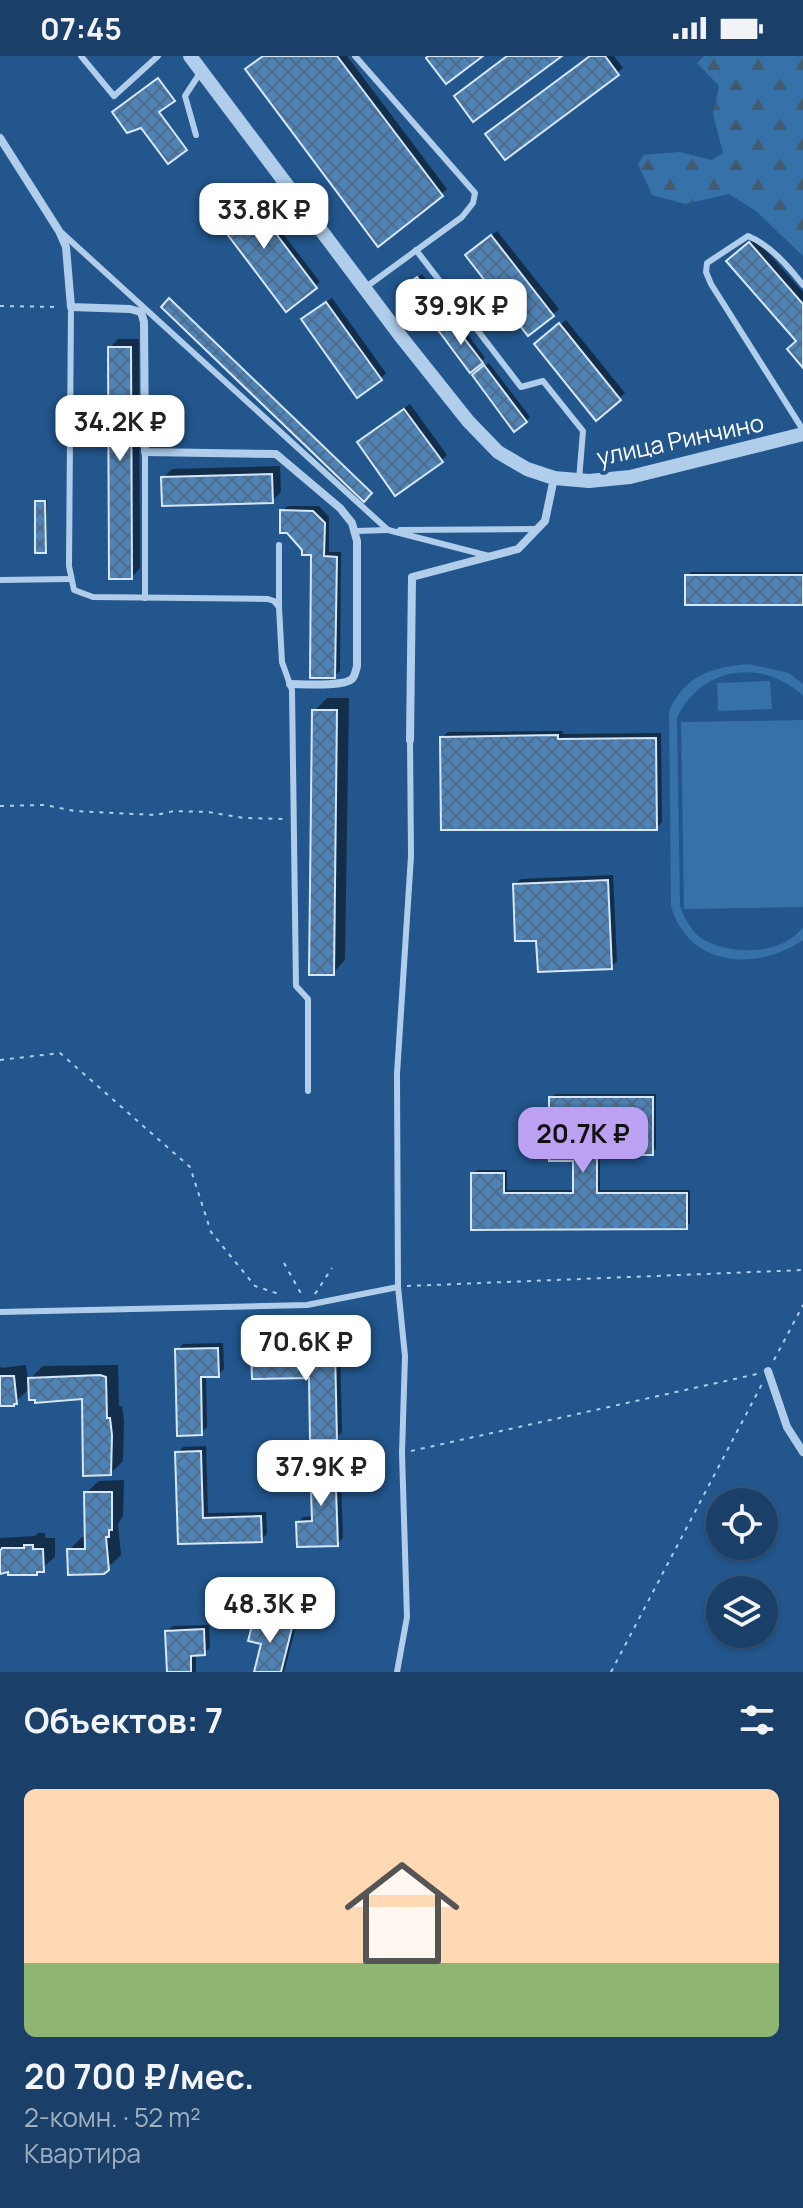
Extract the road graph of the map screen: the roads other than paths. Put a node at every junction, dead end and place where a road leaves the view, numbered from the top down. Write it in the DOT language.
graph roads {
  1 [pos="81,56"];
  2 [pos="158,56"];
  3 [pos="190,56"];
  4 [pos="355,56"];
  5 [pos="201,71"];
  6 [pos="196,135"];
  7 [pos="0,138"];
  8 [pos="59,231"];
  9 [pos="416,250"];
  10 [pos="803,285"];
  11 [pos="365,288"];
  12 [pos="71,307"];
  13 [pos="803,432"];
  14 [pos="145,452"];
  15 [pos="554,478"];
  16 [pos="579,480"];
  17 [pos="538,529"];
  18 [pos="388,530"];
  19 [pos="356,531"];
  20 [pos="279,545"];
  21 [pos="492,556"];
  22 [pos="70,579"];
  23 [pos="0,580"];
  24 [pos="145,598"];
  25 [pos="279,607"];
  26 [pos="290,684"];
  27 [pos="410,740"];
  28 [pos="308,1091"];
  29 [pos="398,1287"];
  30 [pos="0,1312"];
  31 [pos="768,1371"];
  32 [pos="803,1452"];
  33 [pos="397,1672"];
  1 -- 2 [label="lane"];
  3 -- 5 [label="street, улица Ринчино"];
  4 -- 9 [label="lane"];
  5 -- 6 [label="lane"];
  5 -- 11 [label="street, улица Ринчино"];
  7 -- 8 [label="street"];
  8 -- 12 [label="street"];
  8 -- 18 [label="lane"];
  9 -- 11 [label="lane"];
  9 -- 16 [label="lane"];
  10 -- 13 [label="lane"];
  11 -- 15 [label="street, улица Ринчино"];
  12 -- 14 [label="street"];
  12 -- 22 [label="lane"];
  13 -- 16 [label="street, улица Ринчино"];
  14 -- 19 [label="street"];
  14 -- 24 [label="lane"];
  15 -- 16 [label="street, улица Ринчино"];
  15 -- 17 [label="street"];
  17 -- 18 [label="lane"];
  17 -- 21 [label="street"];
  18 -- 19 [label="lane"];
  18 -- 21 [label="lane"];
  19 -- 26 [label="street"];
  20 -- 25 [label="lane"];
  21 -- 27 [label="street"];
  22 -- 23 [label="lane"];
  22 -- 24 [label="lane"];
  24 -- 25 [label="lane"];
  25 -- 26 [label="lane"];
  26 -- 28 [label="lane"];
  27 -- 29 [label="lane"];
  29 -- 30 [label="lane"];
  29 -- 33 [label="lane"];
  31 -- 32 [label="street"];
}
